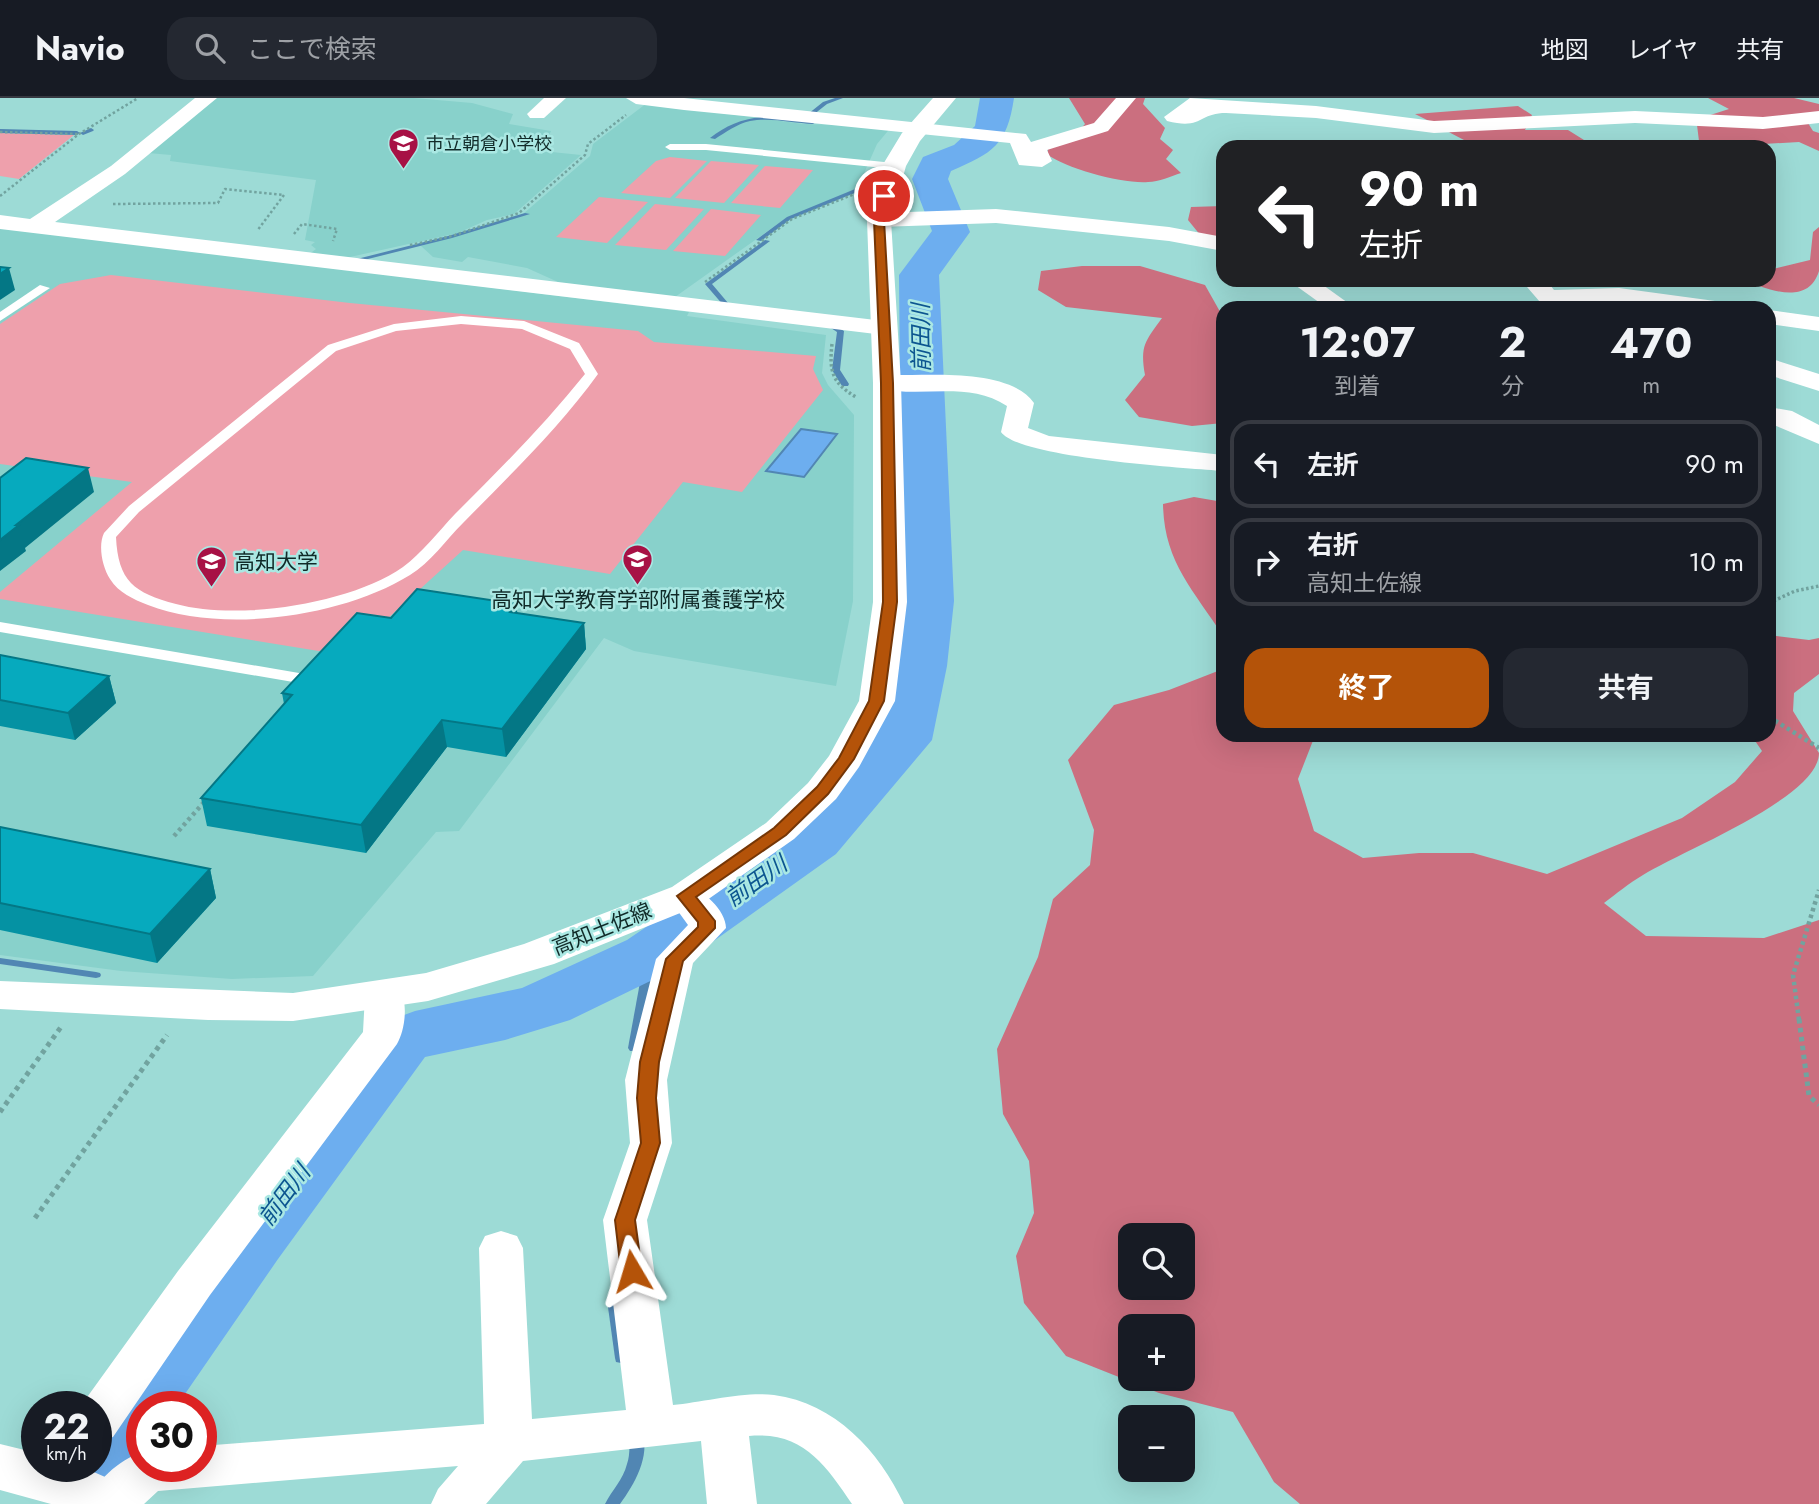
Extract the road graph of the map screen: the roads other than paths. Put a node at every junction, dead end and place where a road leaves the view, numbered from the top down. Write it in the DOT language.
graph roads {
  1 [pos="207,98"];
  2 [pos="556,98"];
  3 [pos="785,98"];
  4 [pos="945,98"];
  5 [pos="1126,98"];
  6 [pos="1207,98"];
  7 [pos="641,99"];
  8 [pos="762,113"];
  9 [pos="537,114"];
  10 [pos="1819,117"];
  11 [pos="919,125"];
  12 [pos="1437,137"];
  13 [pos="670,147"];
  14 [pos="894,166"];
  15 [pos="872,205"];
  16 [pos="0,222"];
  17 [pos="34,226"];
  18 [pos="1216,243"];
  19 [pos="1311,287"];
  20 [pos="1539,287"];
  21 [pos="1625,287"];
  22 [pos="44,288"];
  23 [pos="1566,296"];
  24 [pos="1671,300"];
  25 [pos="1332,301"];
  26 [pos="1677,301"];
  27 [pos="0,317"];
  28 [pos="1776,318"];
  29 [pos="1819,324"];
  30 [pos="884,328"];
  31 [pos="1776,368"];
  32 [pos="1819,383"];
  33 [pos="898,387"];
  34 [pos="568,405"];
  35 [pos="1776,416"];
  36 [pos="1819,436"];
  37 [pos="1216,462"];
  38 [pos="0,627"];
  39 [pos="299,678"];
  40 [pos="696,908"];
  41 [pos="0,995"];
  42 [pos="385,995"];
  43 [pos="501,1248"];
  44 [pos="112,1400"];
  45 [pos="723,1417"];
  46 [pos="652,1425"];
  47 [pos="509,1442"];
  48 [pos="0,1467"];
  49 [pos="21,1469"];
  50 [pos="74,1482"];
  51 [pos="109,1504"];
  52 [pos="456,1504"];
  53 [pos="732,1504"];
  54 [pos="879,1504"];
  1 -- 17 [label="street"];
  2 -- 9 [label="street"];
  3 -- 8 [label="street"];
  4 -- 11 [label="main road, 高知土佐線"];
  5 -- 11 [label="street"];
  6 -- 12 [label="street"];
  7 -- 8 [label="street"];
  8 -- 11 [label="street"];
  10 -- 12 [label="street"];
  11 -- 14 [label="main road, 高知土佐線"];
  13 -- 14 [label="lane"];
  14 -- 15 [label="main road, 高知土佐線"];
  15 -- 18 [label="street"];
  15 -- 30 [label="main road, 高知土佐線"];
  16 -- 17 [label="street"];
  17 -- 30 [label="street"];
  19 -- 25 [label="street"];
  20 -- 23 [label="street"];
  21 -- 24 [label="street"];
  22 -- 27 [label="lane"];
  23 -- 24 [label="street"];
  24 -- 26 [label="street"];
  28 -- 29 [label="street"];
  30 -- 33 [label="main road, 高知土佐線"];
  31 -- 32 [label="street"];
  33 -- 37 [label="street"];
  33 -- 40 [label="main road, 高知土佐線"];
  34 -- 34 [label="lane"];
  35 -- 36 [label="street"];
  38 -- 39 [label="lane"];
  40 -- 42 [label="main road, 高知土佐線"];
  40 -- 46 [label="street"];
  41 -- 42 [label="main road, 高知土佐線"];
  42 -- 44 [label="street"];
  43 -- 47 [label="street"];
  45 -- 46 [label="street"];
  45 -- 53 [label="street"];
  45 -- 54 [label="street"];
  46 -- 47 [label="street"];
  47 -- 51 [label="street"];
  47 -- 52 [label="street"];
  48 -- 49 [label="main road"];
  50 -- 51 [label="main road"];
}
